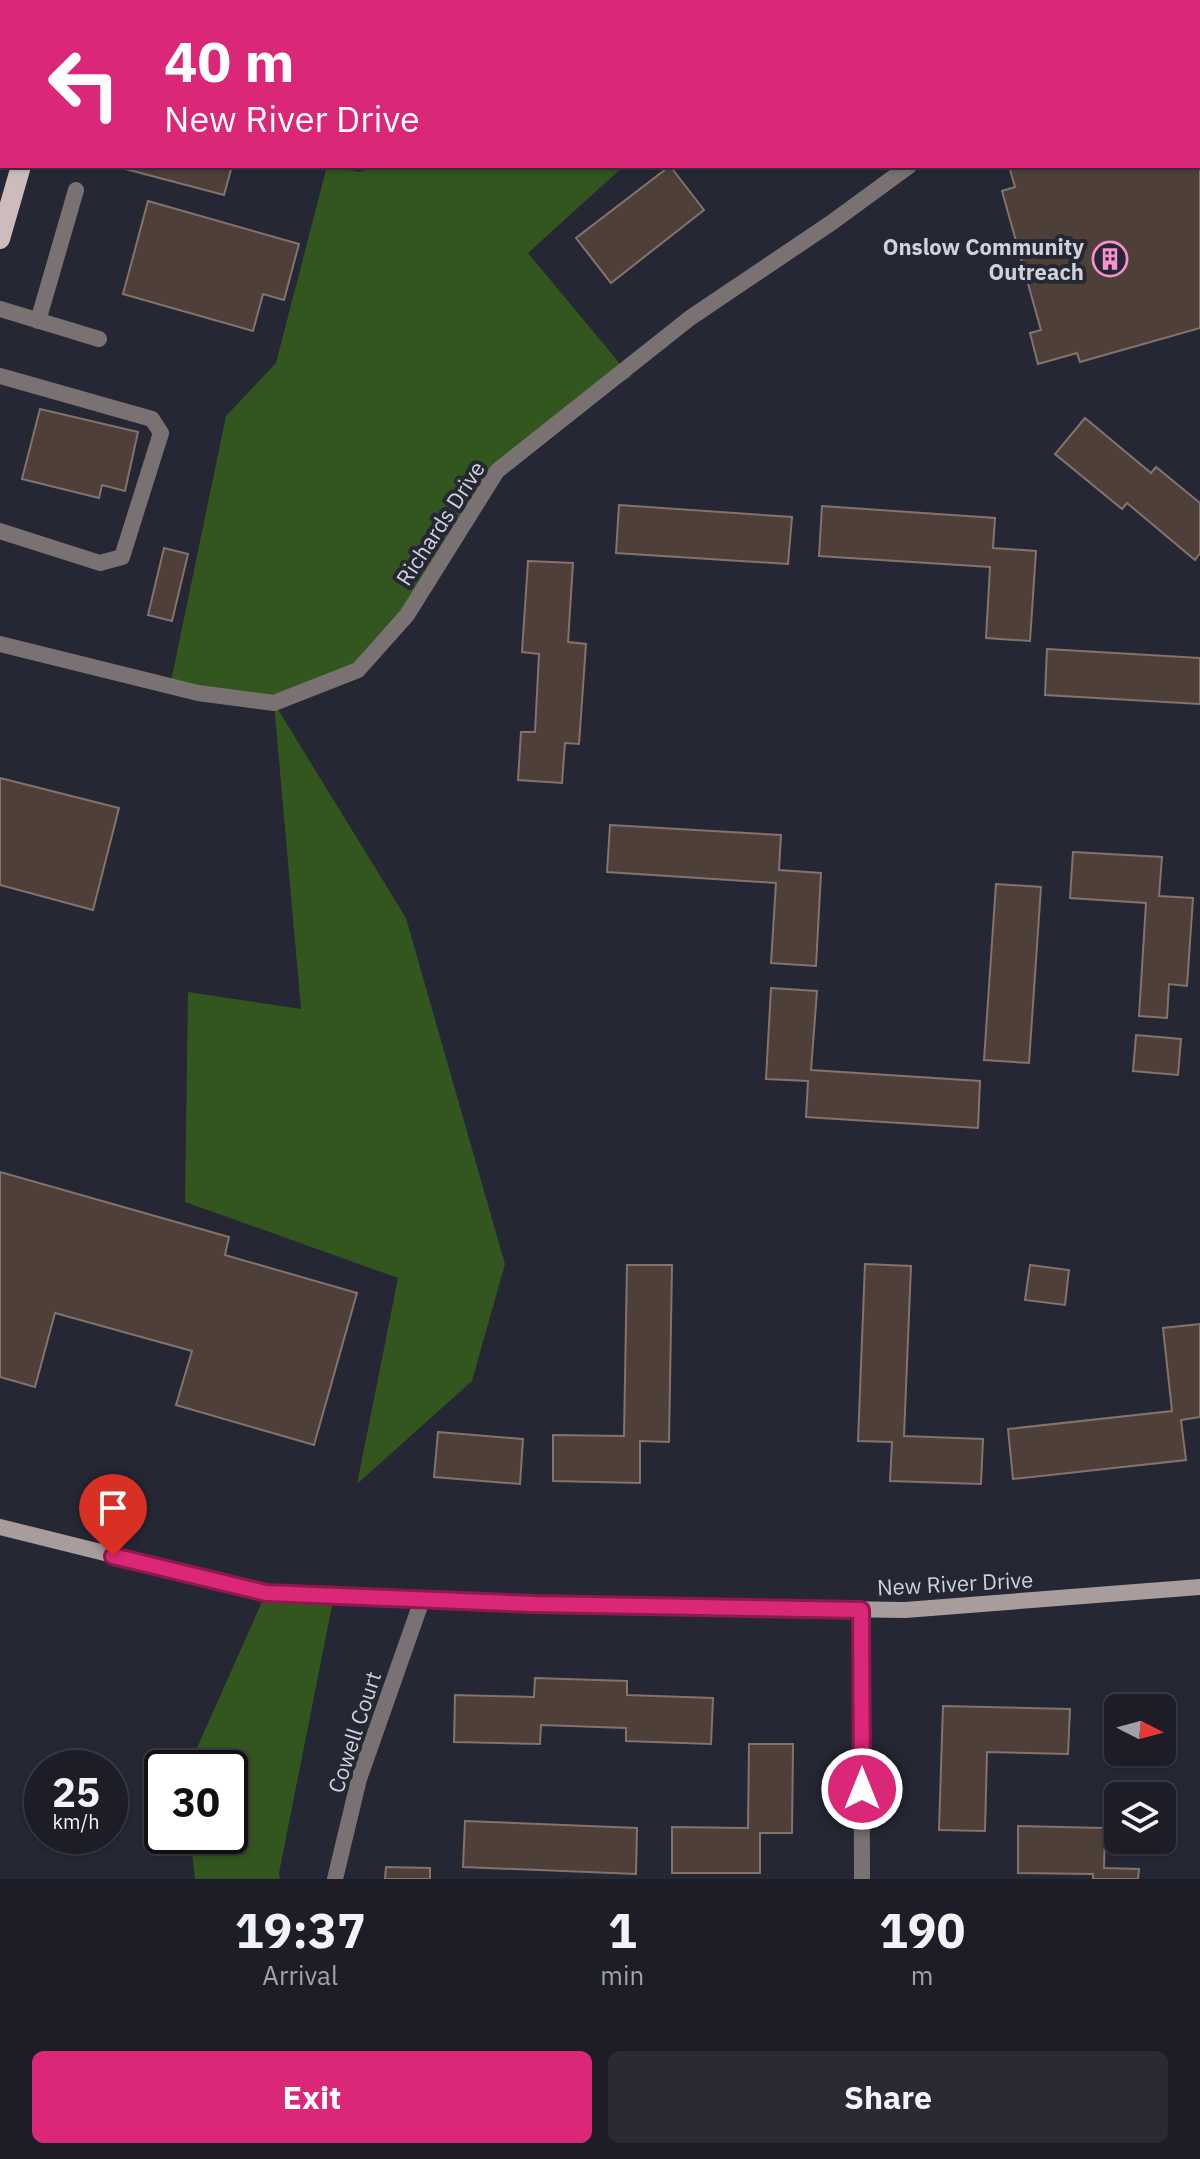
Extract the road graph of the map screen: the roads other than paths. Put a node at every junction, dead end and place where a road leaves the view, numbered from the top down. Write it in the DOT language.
graph roads {
  1 [pos="20,168"];
  2 [pos="906,168"];
  3 [pos="76,190"];
  4 [pos="0,239"];
  5 [pos="0,309"];
  6 [pos="38,321"];
  7 [pos="99,339"];
  8 [pos="0,376"];
  9 [pos="0,531"];
  10 [pos="0,644"];
  11 [pos="0,1527"];
  12 [pos="1200,1587"];
  13 [pos="422,1600"];
  14 [pos="861,1610"];
  15 [pos="335,1879"];
  16 [pos="862,1879"];
  1 -- 4 [label="main road"];
  2 -- 10 [label="street, Richards Drive"];
  3 -- 6 [label="street"];
  5 -- 6 [label="street"];
  6 -- 7 [label="street"];
  8 -- 9 [label="street"];
  11 -- 13 [label="street, New River Drive"];
  12 -- 14 [label="street, New River Drive"];
  13 -- 14 [label="street, New River Drive"];
  13 -- 15 [label="street, Cowell Court"];
  14 -- 16 [label="street"];
}
